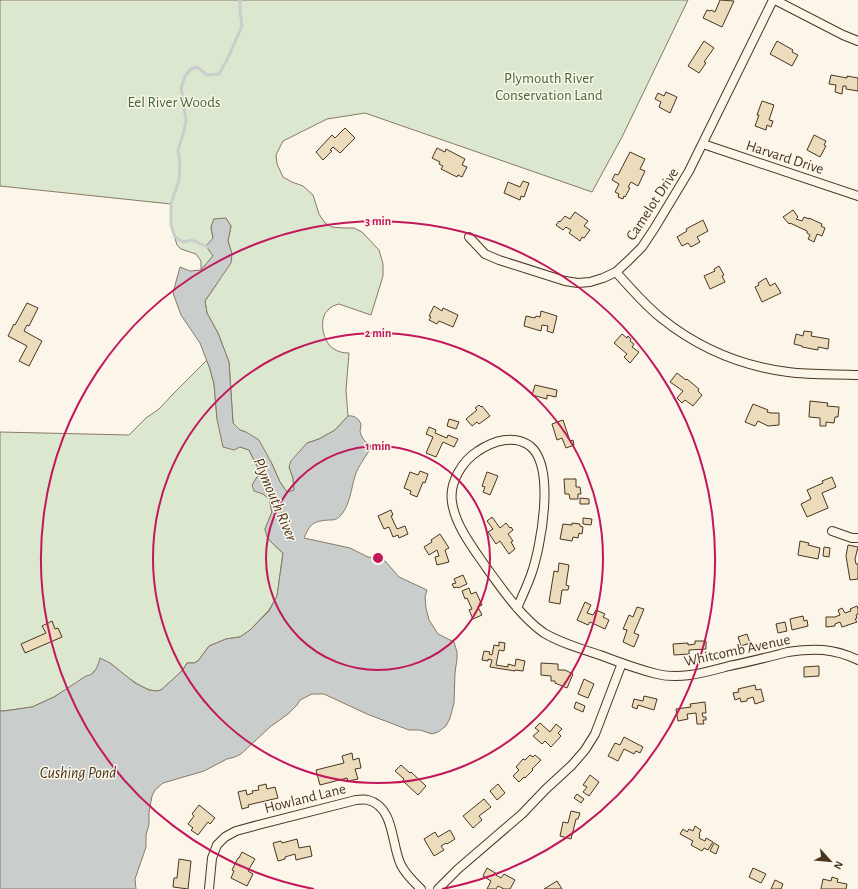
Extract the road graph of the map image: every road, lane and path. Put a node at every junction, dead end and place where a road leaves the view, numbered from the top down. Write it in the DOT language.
graph roads {
  1 [pos="774,0"];
  2 [pos="858,41"];
  3 [pos="703,144"];
  4 [pos="858,196"];
  5 [pos="469,237"];
  6 [pos="616,272"];
  7 [pos="858,375"];
  8 [pos="832,531"];
  9 [pos="858,538"];
  10 [pos="517,608"];
  11 [pos="858,660"];
  12 [pos="622,663"];
  13 [pos="209,889"];
  14 [pos="421,889"];
  15 [pos="438,889"];
  1 -- 2 [label="street"];
  1 -- 3 [label="street, Camelot Drive"];
  3 -- 4 [label="street, Harvard Drive"];
  3 -- 6 [label="street, Camelot Drive"];
  5 -- 6 [label="street, Camelot Drive"];
  6 -- 7 [label="street"];
  8 -- 9 [label="street"];
  10 -- 10 [label="street, Whitcomb Avenue"];
  10 -- 12 [label="street, Whitcomb Avenue"];
  11 -- 12 [label="street, Whitcomb Avenue"];
  12 -- 15 [label="street"];
  13 -- 14 [label="street, Howland Lane"];
}
